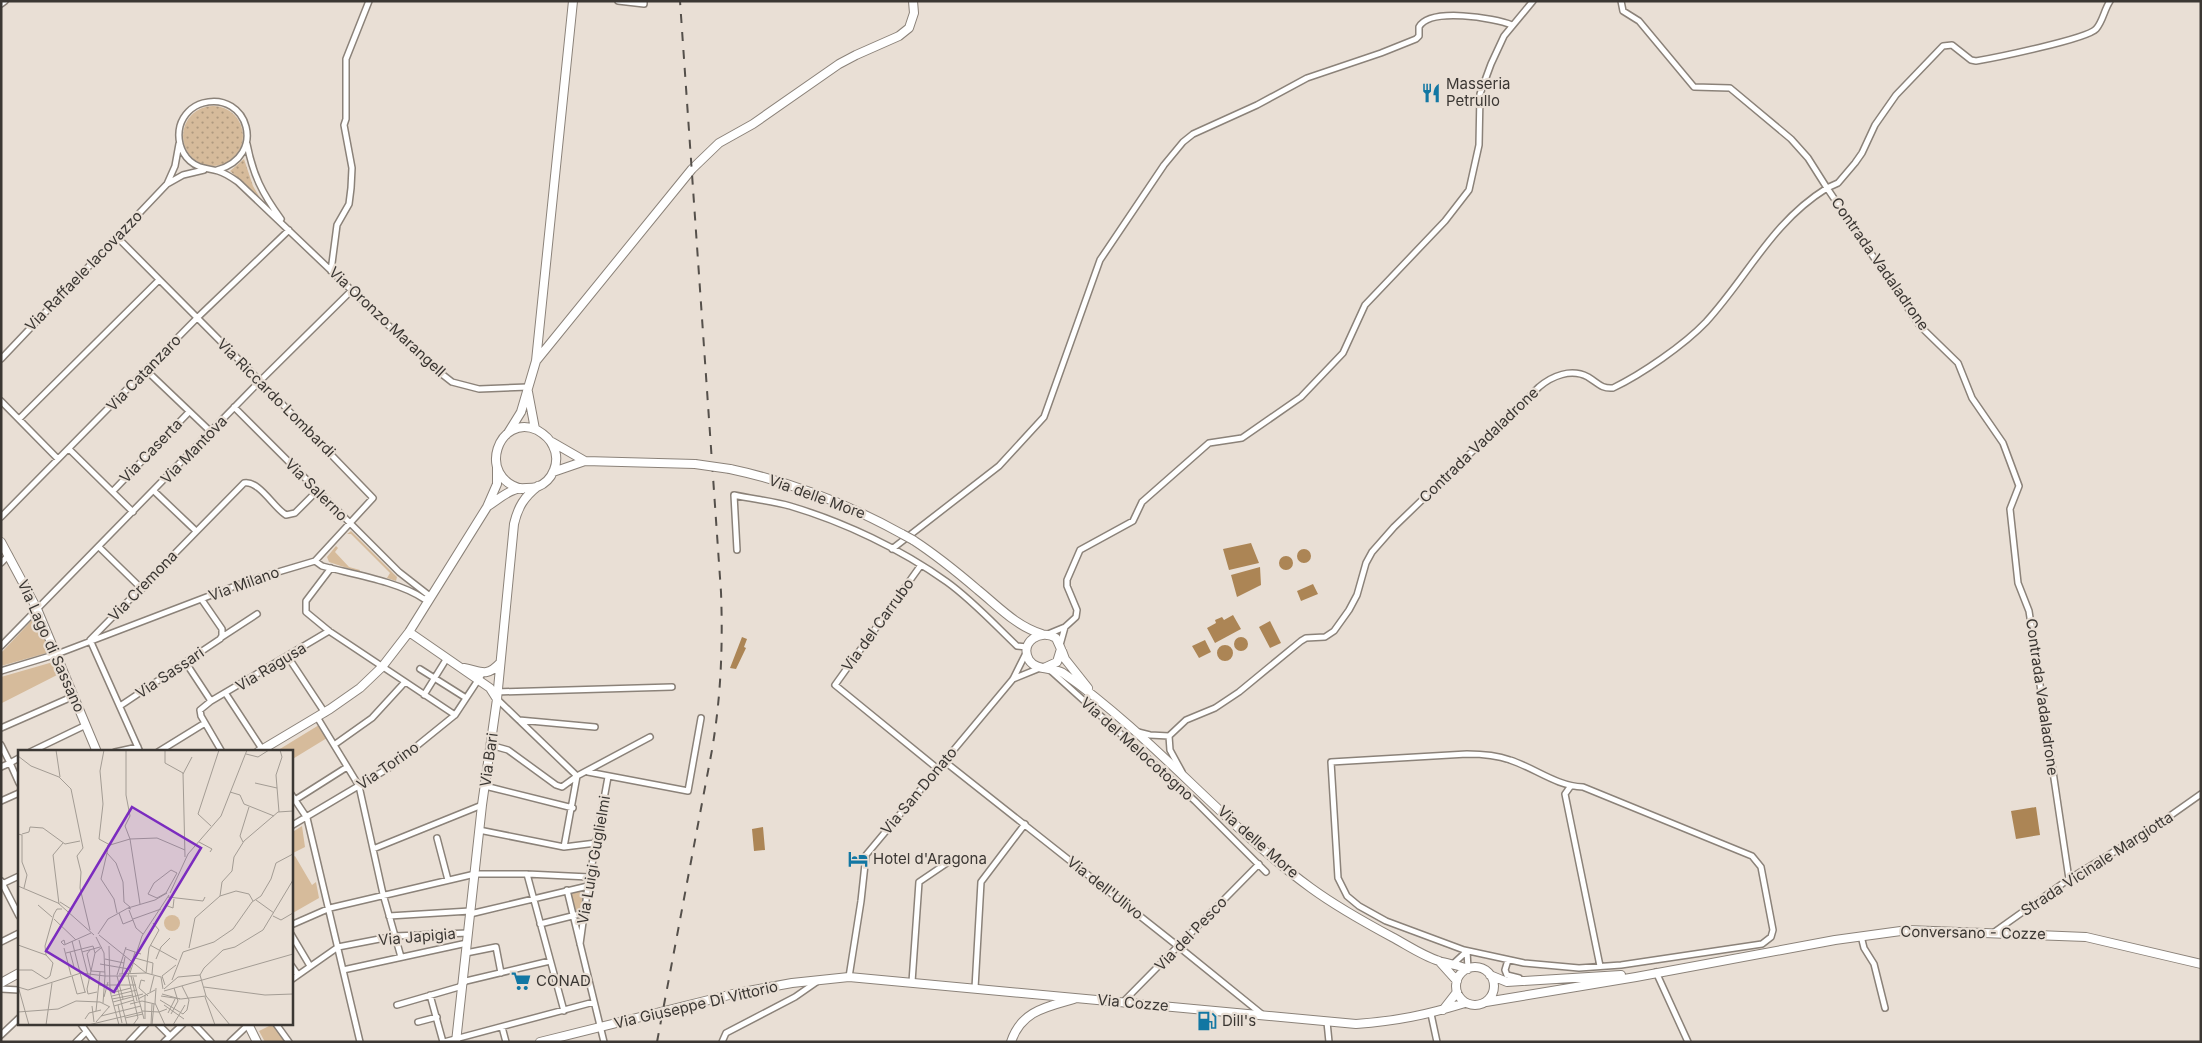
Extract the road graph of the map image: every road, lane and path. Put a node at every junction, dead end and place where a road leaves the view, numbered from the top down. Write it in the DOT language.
graph roads {
  1 [pos="5,1"];
  2 [pos="369,1"];
  3 [pos="573,1"];
  4 [pos="618,1"];
  5 [pos="644,1"];
  6 [pos="913,1"];
  7 [pos="1533,1"];
  8 [pos="1621,1"];
  9 [pos="2110,1"];
  10 [pos="1,4"];
  11 [pos="1512,25"];
  12 [pos="247,142"];
  13 [pos="179,144"];
  14 [pos="206,170"];
  15 [pos="217,170"];
  16 [pos="168,184"];
  17 [pos="1827,188"];
  18 [pos="289,230"];
  19 [pos="116,237"];
  20 [pos="331,271"];
  21 [pos="159,280"];
  22 [pos="351,291"];
  23 [pos="197,318"];
  24 [pos="1,359"];
  25 [pos="536,361"];
  26 [pos="146,371"];
  27 [pos="260,381"];
  28 [pos="528,388"];
  29 [pos="1,401"];
  30 [pos="234,407"];
  31 [pos="189,412"];
  32 [pos="19,419"];
  33 [pos="535,429"];
  34 [pos="211,432"];
  35 [pos="508,433"];
  36 [pos="551,441"];
  37 [pos="69,449"];
  38 [pos="58,460"];
  39 [pos="585,461"];
  40 [pos="497,467"];
  41 [pos="553,472"];
  42 [pos="538,486"];
  43 [pos="522,489"];
  44 [pos="113,491"];
  45 [pos="154,491"];
  46 [pos="316,491"];
  47 [pos="487,507"];
  48 [pos="133,512"];
  49 [pos="1,517"];
  50 [pos="349,523"];
  51 [pos="196,531"];
  52 [pos="1,542"];
  53 [pos="99,547"];
  54 [pos="892,549"];
  55 [pos="737,550"];
  56 [pos="9,555"];
  57 [pos="315,561"];
  58 [pos="1,563"];
  59 [pos="921,565"];
  60 [pos="331,568"];
  61 [pos="399,572"];
  62 [pos="397,586"];
  63 [pos="142,588"];
  64 [pos="431,597"];
  65 [pos="202,600"];
  66 [pos="38,609"];
  67 [pos="256,614"];
  68 [pos="1016,622"];
  69 [pos="1065,627"];
  70 [pos="329,631"];
  71 [pos="409,632"];
  72 [pos="1045,634"];
  73 [pos="220,638"];
  74 [pos="90,640"];
  75 [pos="1,646"];
  76 [pos="1028,647"];
  77 [pos="1061,647"];
  78 [pos="57,654"];
  79 [pos="288,657"];
  80 [pos="447,658"];
  81 [pos="186,663"];
  82 [pos="500,663"];
  83 [pos="382,667"];
  84 [pos="1045,668"];
  85 [pos="420,669"];
  86 [pos="1,671"];
  87 [pos="434,678"];
  88 [pos="1013,679"];
  89 [pos="482,680"];
  90 [pos="405,682"];
  91 [pos="672,687"];
  92 [pos="496,692"];
  93 [pos="226,694"];
  94 [pos="424,694"];
  95 [pos="74,696"];
  96 [pos="1096,697"];
  97 [pos="466,698"];
  98 [pos="211,701"];
  99 [pos="120,706"];
  100 [pos="325,712"];
  101 [pos="455,715"];
  102 [pos="317,717"];
  103 [pos="701,718"];
  104 [pos="519,720"];
  105 [pos="205,723"];
  106 [pos="86,725"];
  107 [pos="595,726"];
  108 [pos="1,728"];
  109 [pos="1132,730"];
  110 [pos="1169,736"];
  111 [pos="650,737"];
  112 [pos="1,745"];
  113 [pos="334,745"];
  114 [pos="490,745"];
  115 [pos="34,750"];
  116 [pos="96,750"];
  117 [pos="139,750"];
  118 [pos="161,750"];
  119 [pos="221,750"];
  120 [pos="260,750"];
  121 [pos="263,750"];
  122 [pos="18,759"];
  123 [pos="944,761"];
  124 [pos="10,763"];
  125 [pos="347,766"];
  126 [pos="1,767"];
  127 [pos="938,769"];
  128 [pos="588,772"];
  129 [pos="577,776"];
  130 [pos="608,777"];
  131 [pos="1185,777"];
  132 [pos="18,781"];
  133 [pos="359,786"];
  134 [pos="485,786"];
  135 [pos="1570,787"];
  136 [pos="18,793"];
  137 [pos="2201,794"];
  138 [pos="293,797"];
  139 [pos="1,801"];
  140 [pos="482,804"];
  141 [pos="573,808"];
  142 [pos="307,818"];
  143 [pos="1025,824"];
  144 [pos="292,826"];
  145 [pos="479,830"];
  146 [pos="437,838"];
  147 [pos="596,843"];
  148 [pos="564,847"];
  149 [pos="373,849"];
  150 [pos="947,863"];
  151 [pos="1259,864"];
  152 [pos="1266,872"];
  153 [pos="475,874"];
  154 [pos="527,874"];
  155 [pos="18,876"];
  156 [pos="590,877"];
  157 [pos="2069,879"];
  158 [pos="448,880"];
  159 [pos="2,883"];
  160 [pos="588,886"];
  161 [pos="567,890"];
  162 [pos="383,894"];
  163 [pos="533,899"];
  164 [pos="330,908"];
  165 [pos="470,913"];
  166 [pos="584,913"];
  167 [pos="18,914"];
  168 [pos="389,916"];
  169 [pos="574,916"];
  170 [pos="540,924"];
  171 [pos="292,925"];
  172 [pos="468,933"];
  173 [pos="1993,933"];
  174 [pos="18,934"];
  175 [pos="292,936"];
  176 [pos="395,936"];
  177 [pos="1861,936"];
  178 [pos="1,942"];
  179 [pos="467,943"];
  180 [pos="580,944"];
  181 [pos="1179,946"];
  182 [pos="338,947"];
  183 [pos="1467,951"];
  184 [pos="466,953"];
  185 [pos="401,957"];
  186 [pos="1508,960"];
  187 [pos="550,961"];
  188 [pos="1439,961"];
  189 [pos="1453,964"];
  190 [pos="2201,964"];
  191 [pos="292,966"];
  192 [pos="310,966"];
  193 [pos="1600,966"];
  194 [pos="1468,968"];
  195 [pos="343,970"];
  196 [pos="1656,972"];
  197 [pos="18,973"];
  198 [pos="501,973"];
  199 [pos="298,975"];
  200 [pos="1490,975"];
  201 [pos="849,977"];
  202 [pos="823,978"];
  203 [pos="292,979"];
  204 [pos="1577,979"];
  205 [pos="1457,980"];
  206 [pos="912,982"];
  207 [pos="1,983"];
  208 [pos="462,985"];
  209 [pos="975,988"];
  210 [pos="1,989"];
  211 [pos="18,990"];
  212 [pos="1457,992"];
  213 [pos="430,995"];
  214 [pos="1079,998"];
  215 [pos="594,1002"];
  216 [pos="1123,1002"];
  217 [pos="1465,1002"];
  218 [pos="1486,1002"];
  219 [pos="397,1005"];
  220 [pos="1885,1008"];
  221 [pos="1442,1010"];
  222 [pos="564,1011"];
  223 [pos="1431,1014"];
  224 [pos="1263,1016"];
  225 [pos="437,1017"];
  226 [pos="18,1019"];
  227 [pos="418,1022"];
  228 [pos="1327,1022"];
  229 [pos="82,1026"];
  230 [pos="144,1026"];
  231 [pos="160,1026"];
  232 [pos="181,1026"];
  233 [pos="196,1026"];
  234 [pos="249,1026"];
  235 [pos="250,1026"];
  236 [pos="277,1026"];
  237 [pos="502,1027"];
  238 [pos="600,1028"];
  239 [pos="86,1032"];
  240 [pos="1,1035"];
  241 [pos="170,1036"];
  242 [pos="456,1041"];
  243 [pos="76,1042"];
  244 [pos="94,1042"];
  245 [pos="129,1042"];
  246 [pos="164,1042"];
  247 [pos="211,1042"];
  248 [pos="230,1042"];
  249 [pos="257,1042"];
  250 [pos="289,1042"];
  251 [pos="360,1042"];
  252 [pos="444,1042"];
  253 [pos="506,1042"];
  254 [pos="540,1042"];
  255 [pos="604,1042"];
  256 [pos="722,1042"];
  257 [pos="1011,1042"];
  258 [pos="1329,1042"];
  259 [pos="1437,1042"];
  260 [pos="1688,1042"];
  1 -- 10 [label="street"];
  2 -- 20 [label="street"];
  3 -- 25 [label="main road"];
  4 -- 5 [label="street"];
  6 -- 25 [label="main road"];
  7 -- 11 [label="street"];
  8 -- 17 [label="street"];
  9 -- 17 [label="street"];
  11 -- 54 [label="street"];
  11 -- 69 [label="street"];
  12 -- 13 [label="street"];
  12 -- 15 [label="street"];
  12 -- 18 [label="street"];
  13 -- 14 [label="street"];
  13 -- 16 [label="street"];
  14 -- 15 [label="street"];
  14 -- 16 [label="street"];
  15 -- 18 [label="street"];
  16 -- 19 [label="street, Via Raffaele Iacovazzo"];
  17 -- 110 [label="street, Contrada Vadaladrone"];
  17 -- 157 [label="street, Contrada Vadaladrone"];
  18 -- 20 [label="street, Via Oronzo Marangell"];
  18 -- 23 [label="street, Via Catanzaro"];
  19 -- 21 [label="street, Via Riccardo Lombardi"];
  19 -- 24 [label="street, Via Raffaele Iacovazzo"];
  20 -- 22 [label="street, Via Oronzo Marangell"];
  21 -- 23 [label="street, Via Riccardo Lombardi"];
  21 -- 32 [label="street"];
  22 -- 27 [label="street, Via Mantova"];
  22 -- 28 [label="street, Via Oronzo Marangell"];
  23 -- 26 [label="street, Via Catanzaro"];
  23 -- 27 [label="street, Via Riccardo Lombardi"];
  25 -- 28 [label="main road"];
  26 -- 31 [label="street"];
  26 -- 37 [label="street, Via Catanzaro"];
  27 -- 30 [label="street, Via Mantova"];
  27 -- 50 [label="street, Via Riccardo Lombardi"];
  28 -- 33 [label="main road"];
  28 -- 35 [label="main road"];
  29 -- 32 [label="street"];
  30 -- 34 [label="street, Via Mantova"];
  30 -- 46 [label="street, Via Salerno"];
  31 -- 34 [label="street"];
  31 -- 44 [label="street, Via Caserta"];
  32 -- 38 [label="street"];
  33 -- 35 [label="main road"];
  33 -- 36 [label="main road"];
  34 -- 45 [label="street, Via Mantova"];
  35 -- 40 [label="main road"];
  36 -- 39 [label="main road"];
  36 -- 41 [label="main road"];
  37 -- 38 [label="street, Via Catanzaro"];
  37 -- 44 [label="street"];
  38 -- 49 [label="street, Via Catanzaro"];
  39 -- 41 [label="main road"];
  39 -- 68 [label="main road, Via delle More, bridge"];
  40 -- 43 [label="main road"];
  40 -- 47 [label="main road"];
  41 -- 42 [label="main road"];
  42 -- 43 [label="main road"];
  42 -- 82 [label="main road, Via Bari"];
  43 -- 47 [label="main road"];
  44 -- 48 [label="street"];
  45 -- 48 [label="street, Via Mantova"];
  45 -- 51 [label="street"];
  46 -- 50 [label="street, Via Salerno"];
  46 -- 51 [label="street, Via Cremona"];
  47 -- 64 [label="main road"];
  48 -- 53 [label="street, Via Mantova"];
  50 -- 57 [label="street, Via Riccardo Lombardi"];
  50 -- 61 [label="street, Via Salerno"];
  51 -- 63 [label="street, Via Cremona"];
  52 -- 56 [label="main road, Via Lago di Sassano"];
  53 -- 63 [label="street"];
  53 -- 66 [label="street, Via Mantova"];
  54 -- 55 [label="street"];
  54 -- 59 [label="street"];
  56 -- 58 [label="street"];
  56 -- 66 [label="main road, Via Lago di Sassano"];
  57 -- 60 [label="street"];
  57 -- 65 [label="street, Via Milano"];
  59 -- 76 [label="street"];
  59 -- 127 [label="street, Via del Carrubo"];
  60 -- 62 [label="street"];
  60 -- 70 [label="street"];
  61 -- 62 [label="street"];
  61 -- 64 [label="street, Via Salerno"];
  62 -- 64 [label="street"];
  63 -- 74 [label="street, Via Cremona"];
  64 -- 71 [label="main road"];
  65 -- 73 [label="street, Via Sassari"];
  65 -- 74 [label="street, Via Milano"];
  66 -- 75 [label="street, Via Mantova"];
  66 -- 78 [label="main road, Via Lago di Sassano"];
  67 -- 73 [label="street, Via Sassari"];
  68 -- 72 [label="main road"];
  68 -- 76 [label="main road"];
  69 -- 72 [label="street"];
  69 -- 77 [label="street"];
  70 -- 79 [label="street, Via Ragusa"];
  70 -- 83 [label="street"];
  71 -- 80 [label="main road"];
  71 -- 83 [label="main road"];
  72 -- 76 [label="main road"];
  72 -- 77 [label="main road"];
  73 -- 81 [label="street, Via Sassari"];
  74 -- 78 [label="street, Via Milano"];
  74 -- 99 [label="street"];
  76 -- 84 [label="main road"];
  76 -- 88 [label="street"];
  77 -- 84 [label="main road"];
  77 -- 96 [label="main road"];
  78 -- 86 [label="street, Via Milano"];
  78 -- 95 [label="main road, Via Lago di Sassano"];
  79 -- 93 [label="street, Via Ragusa"];
  79 -- 100 [label="street"];
  80 -- 87 [label="street"];
  80 -- 89 [label="main road"];
  81 -- 98 [label="street"];
  81 -- 99 [label="street, Via Sassari"];
  82 -- 89 [label="main road"];
  82 -- 92 [label="main road, Via Bari"];
  83 -- 90 [label="street"];
  83 -- 100 [label="main road"];
  84 -- 88 [label="street"];
  84 -- 96 [label="main road"];
  84 -- 151 [label="street, Via del Melocotogno"];
  85 -- 87 [label="street"];
  87 -- 94 [label="street"];
  87 -- 97 [label="street"];
  88 -- 123 [label="street, Via San Donato"];
  89 -- 92 [label="main road"];
  89 -- 92 [label="main road"];
  89 -- 97 [label="street, Via Torino"];
  90 -- 94 [label="street"];
  90 -- 113 [label="street"];
  91 -- 92 [label="street"];
  92 -- 104 [label="street"];
  92 -- 114 [label="main road, Via Bari"];
  93 -- 98 [label="street, Via Ragusa"];
  93 -- 120 [label="street"];
  94 -- 101 [label="street"];
  95 -- 106 [label="main road, Via Lago di Sassano"];
  95 -- 108 [label="street"];
  96 -- 109 [label="main road, Via delle More"];
  97 -- 101 [label="street, Via Torino"];
  98 -- 105 [label="street"];
  99 -- 117 [label="street"];
  100 -- 102 [label="main road"];
  101 -- 133 [label="street, Via Torino"];
  102 -- 113 [label="street"];
  102 -- 121 [label="main road"];
  103 -- 130 [label="street"];
  104 -- 107 [label="street"];
  104 -- 129 [label="street"];
  105 -- 118 [label="street"];
  105 -- 119 [label="street"];
  106 -- 115 [label="street"];
  106 -- 116 [label="main road, Via Lago di Sassano"];
  109 -- 110 [label="street"];
  109 -- 131 [label="main road, Via delle More"];
  110 -- 131 [label="street"];
  111 -- 128 [label="street"];
  112 -- 124 [label="street"];
  113 -- 125 [label="street"];
  114 -- 129 [label="street"];
  114 -- 134 [label="main road, Via Bari"];
  122 -- 124 [label="street"];
  123 -- 127 [label="street, Via San Donato"];
  123 -- 143 [label="street, Via dell'Ulivo"];
  124 -- 126 [label="street"];
  124 -- 132 [label="street"];
  125 -- 133 [label="street"];
  125 -- 138 [label="street"];
  127 -- 201 [label="street, Via San Donato"];
  128 -- 129 [label="street"];
  128 -- 130 [label="street"];
  129 -- 141 [label="street"];
  130 -- 147 [label="street, Via Luigi Guglielmi"];
  131 -- 188 [label="main road, Via delle More"];
  133 -- 142 [label="street, Via Torino"];
  133 -- 149 [label="street"];
  134 -- 140 [label="main road, Via Bari"];
  134 -- 141 [label="street"];
  135 -- 183 [label="street"];
  135 -- 193 [label="street"];
  135 -- 193 [label="street"];
  136 -- 139 [label="street"];
  137 -- 157 [label="street, Strada Vicinale Margiotta"];
  138 -- 142 [label="street"];
  140 -- 145 [label="main road, Via Bari"];
  140 -- 149 [label="street"];
  141 -- 148 [label="street"];
  142 -- 144 [label="street, Via Torino"];
  142 -- 164 [label="street"];
  143 -- 181 [label="street, Via dell'Ulivo"];
  143 -- 209 [label="street"];
  145 -- 148 [label="street"];
  145 -- 153 [label="main road, Via Bari"];
  146 -- 158 [label="street"];
  147 -- 148 [label="street"];
  147 -- 156 [label="street, Via Luigi Guglielmi"];
  149 -- 162 [label="street"];
  150 -- 206 [label="street"];
  151 -- 152 [label="street, Via del Melocotogno"];
  151 -- 181 [label="street, Via del Pesco"];
  153 -- 154 [label="street"];
  153 -- 158 [label="street"];
  153 -- 165 [label="main road, Via Bari"];
  154 -- 156 [label="street"];
  154 -- 163 [label="street"];
  155 -- 159 [label="street"];
  156 -- 160 [label="street, Via Luigi Guglielmi"];
  157 -- 173 [label="street, Strada Vicinale Margiotta"];
  158 -- 162 [label="street"];
  159 -- 167 [label="street"];
  160 -- 161 [label="street"];
  160 -- 166 [label="street, Via Luigi Guglielmi"];
  161 -- 163 [label="street"];
  161 -- 169 [label="street"];
  162 -- 164 [label="street"];
  162 -- 168 [label="street"];
  163 -- 165 [label="street"];
  163 -- 170 [label="street"];
  164 -- 171 [label="street"];
  164 -- 182 [label="street"];
  165 -- 168 [label="street"];
  165 -- 172 [label="main road, Via Bari"];
  166 -- 169 [label="street"];
  166 -- 180 [label="street, Via Luigi Guglielmi"];
  168 -- 176 [label="street"];
  169 -- 170 [label="street"];
  169 -- 180 [label="street"];
  170 -- 187 [label="street"];
  172 -- 176 [label="street, Via Japigia"];
  172 -- 179 [label="main road, Via Bari"];
  173 -- 177 [label="main road, Conversano - Cozze"];
  173 -- 190 [label="main road, Conversano - Cozze"];
  174 -- 178 [label="street"];
  175 -- 192 [label="street"];
  176 -- 182 [label="street, Via Japigia"];
  176 -- 185 [label="street"];
  177 -- 196 [label="main road, Conversano - Cozze"];
  177 -- 220 [label="street"];
  179 -- 184 [label="main road, Via Bari"];
  179 -- 185 [label="street"];
  180 -- 215 [label="street"];
  181 -- 216 [label="street, Via del Pesco"];
  181 -- 224 [label="street, Via dell'Ulivo"];
  182 -- 192 [label="street"];
  182 -- 195 [label="street"];
  183 -- 186 [label="street"];
  183 -- 189 [label="street"];
  183 -- 194 [label="street"];
  184 -- 198 [label="street"];
  184 -- 208 [label="main road, Via Bari"];
  185 -- 195 [label="street"];
  186 -- 193 [label="street"];
  186 -- 204 [label="street"];
  187 -- 198 [label="street"];
  187 -- 222 [label="street"];
  188 -- 189 [label="main road"];
  188 -- 205 [label="main road"];
  189 -- 194 [label="main road"];
  191 -- 199 [label="street"];
  192 -- 199 [label="street"];
  194 -- 200 [label="main road"];
  194 -- 205 [label="main road"];
  195 -- 251 [label="street"];
  196 -- 204 [label="main road"];
  196 -- 218 [label="main road"];
  196 -- 260 [label="street"];
  197 -- 207 [label="main road"];
  198 -- 208 [label="street"];
  199 -- 203 [label="street"];
  200 -- 204 [label="main road"];
  200 -- 218 [label="main road"];
  201 -- 202 [label="main road, Via Cozze"];
  201 -- 206 [label="main road, Via Cozze"];
  202 -- 238 [label="main road, Via Giuseppe Di Vittorio"];
  202 -- 256 [label="street"];
  205 -- 212 [label="main road"];
  206 -- 209 [label="main road, Via Cozze"];
  208 -- 213 [label="street"];
  208 -- 242 [label="main road, Via Bari"];
  209 -- 214 [label="main road, Via Cozze"];
  210 -- 211 [label="street"];
  212 -- 217 [label="main road"];
  212 -- 221 [label="main road"];
  213 -- 219 [label="street"];
  213 -- 225 [label="street"];
  214 -- 216 [label="main road, Via Cozze"];
  214 -- 257 [label="main road"];
  215 -- 222 [label="street"];
  215 -- 238 [label="street"];
  216 -- 224 [label="main road, Via Cozze"];
  217 -- 218 [label="main road"];
  217 -- 221 [label="main road, Via Cozze"];
  221 -- 223 [label="main road, Via Cozze"];
  222 -- 237 [label="street"];
  223 -- 228 [label="main road, Via Cozze"];
  223 -- 259 [label="street"];
  224 -- 228 [label="main road, Via Cozze"];
  225 -- 227 [label="street"];
  225 -- 252 [label="street"];
  226 -- 240 [label="street"];
  228 -- 258 [label="street"];
  229 -- 239 [label="street"];
  230 -- 245 [label="street"];
  231 -- 241 [label="street"];
  232 -- 241 [label="street"];
  233 -- 247 [label="street"];
  234 -- 248 [label="street"];
  235 -- 249 [label="main road"];
  236 -- 250 [label="street"];
  237 -- 242 [label="street"];
  237 -- 253 [label="street"];
  238 -- 254 [label="main road, Via Giuseppe Di Vittorio"];
  238 -- 255 [label="street"];
  239 -- 243 [label="street"];
  239 -- 244 [label="street"];
  241 -- 246 [label="street"];
  242 -- 252 [label="street"];
}
